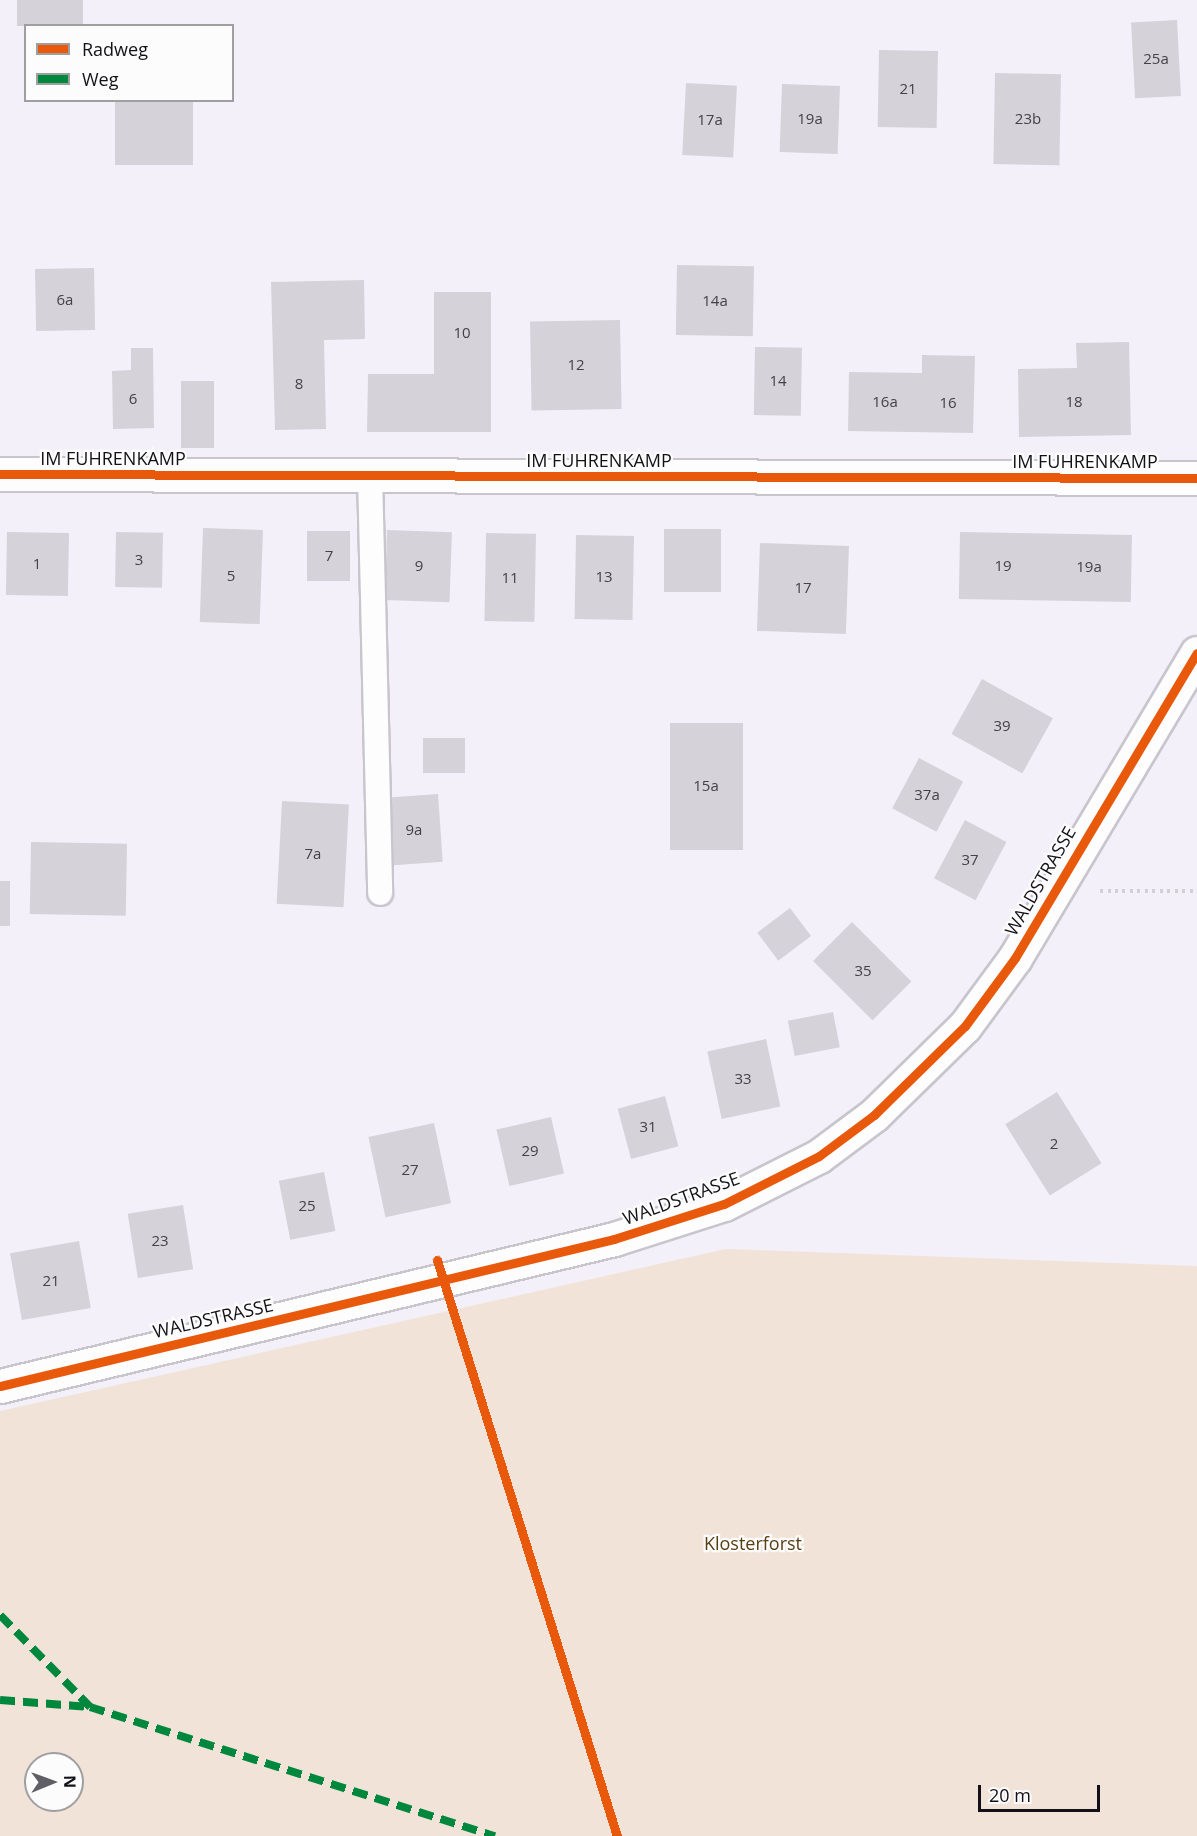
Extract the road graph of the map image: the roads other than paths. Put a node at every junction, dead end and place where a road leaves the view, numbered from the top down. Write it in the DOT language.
graph roads {
  1 [pos="0,474"];
  2 [pos="370,475"];
  3 [pos="1197,478"];
  4 [pos="1197,653"];
  5 [pos="380,893"];
  6 [pos="0,1386"];
  1 -- 2 [label="street, IM FUHRENKAMP"];
  2 -- 3 [label="street, IM FUHRENKAMP"];
  2 -- 5 [label="lane"];
  4 -- 6 [label="street, WALDSTRASSE"];
}
